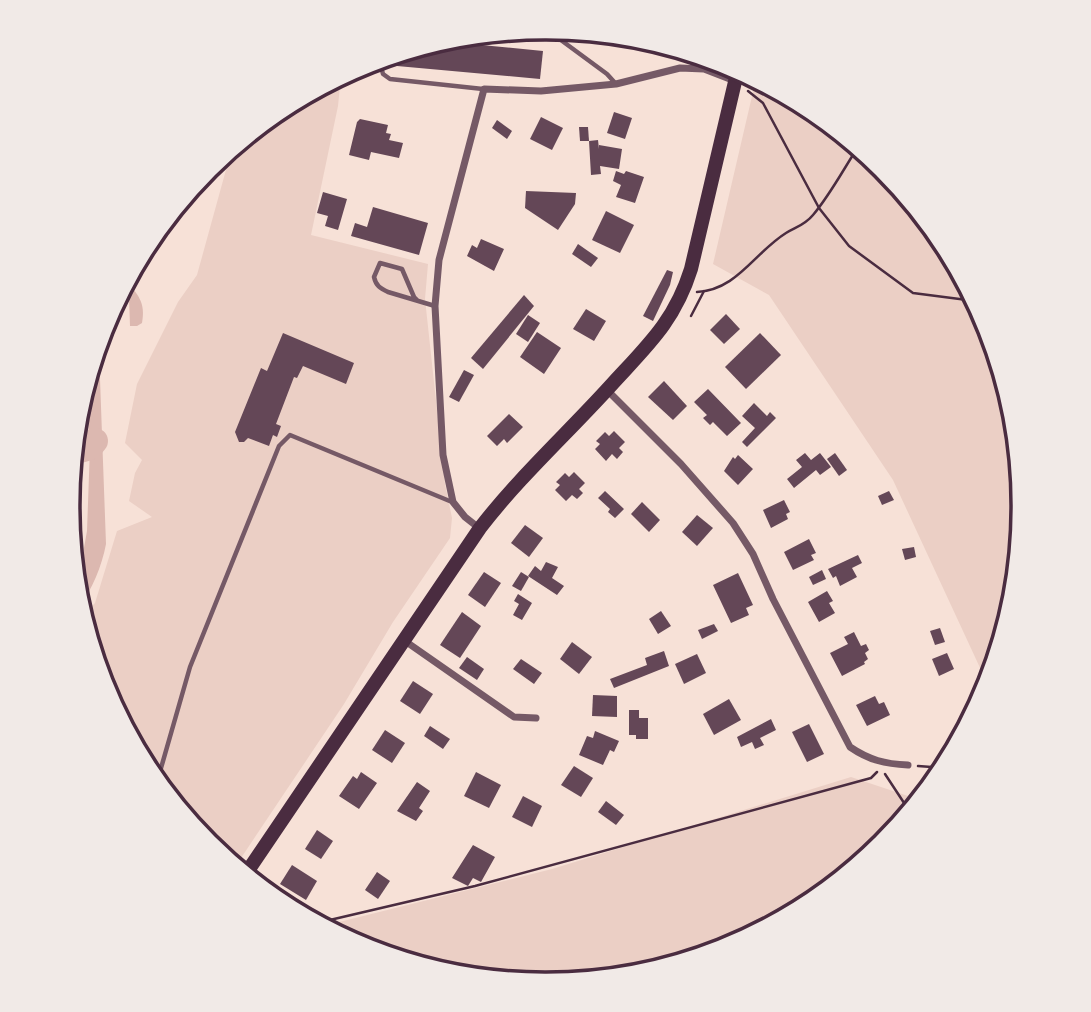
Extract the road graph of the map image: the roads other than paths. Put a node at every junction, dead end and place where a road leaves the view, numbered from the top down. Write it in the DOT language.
graph roads {
  1 [pos="562,41"];
  2 [pos="704,69"];
  3 [pos="382,70"];
  4 [pos="707,70"];
  5 [pos="735,81"];
  6 [pos="616,84"];
  7 [pos="484,89"];
  8 [pos="418,301"];
  9 [pos="435,306"];
  10 [pos="607,390"];
  11 [pos="453,502"];
  12 [pos="480,528"];
  13 [pos="405,641"];
  14 [pos="536,718"];
  15 [pos="908,765"];
  16 [pos="161,769"];
  17 [pos="251,867"];
  1 -- 6 [label="lane"];
  2 -- 4 [label="street"];
  2 -- 6 [label="street"];
  3 -- 7 [label="lane"];
  5 -- 10 [label="main road"];
  6 -- 7 [label="street"];
  7 -- 9 [label="street"];
  8 -- 8 [label="lane"];
  8 -- 9 [label="lane"];
  9 -- 11 [label="street"];
  10 -- 12 [label="main road"];
  10 -- 15 [label="street"];
  11 -- 12 [label="street"];
  11 -- 16 [label="lane"];
  12 -- 13 [label="main road"];
  13 -- 14 [label="street"];
  13 -- 17 [label="main road"];
}
